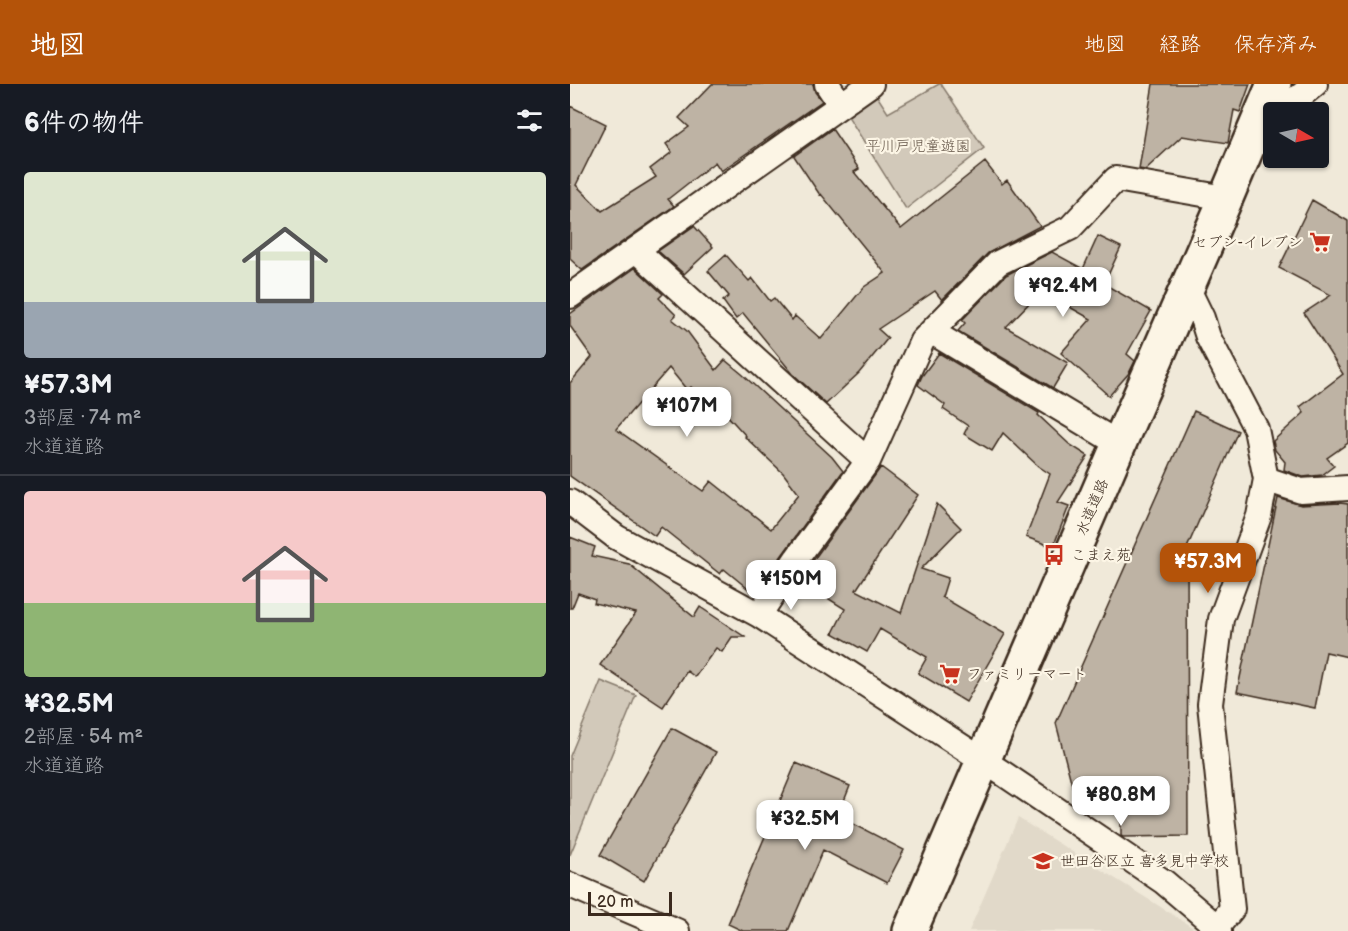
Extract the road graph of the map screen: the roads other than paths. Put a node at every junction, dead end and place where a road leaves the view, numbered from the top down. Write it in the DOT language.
graph roads {
  1 [pos="827,84"];
  2 [pos="871,84"];
  3 [pos="1315,84"];
  4 [pos="1269,95"];
  5 [pos="841,105"];
  6 [pos="1226,198"];
  7 [pos="636,250"];
  8 [pos="1186,288"];
  9 [pos="570,296"];
  10 [pos="932,332"];
  11 [pos="1119,444"];
  12 [pos="868,461"];
  13 [pos="1266,479"];
  14 [pos="1348,488"];
  15 [pos="570,502"];
  16 [pos="759,615"];
  17 [pos="983,761"];
  18 [pos="570,885"];
  19 [pos="1218,929"];
  20 [pos="677,931"];
  21 [pos="910,931"];
  1 -- 5 [label="street"];
  2 -- 5 [label="street"];
  3 -- 4 [label="street"];
  4 -- 6 [label="main road, 水道道路"];
  5 -- 7 [label="street"];
  6 -- 8 [label="main road, 水道道路"];
  6 -- 10 [label="street"];
  7 -- 9 [label="street"];
  7 -- 12 [label="street"];
  8 -- 11 [label="main road, 水道道路"];
  8 -- 13 [label="street"];
  10 -- 11 [label="street"];
  10 -- 12 [label="street"];
  11 -- 17 [label="main road, 水道道路"];
  12 -- 16 [label="street"];
  13 -- 14 [label="street"];
  13 -- 19 [label="street"];
  15 -- 16 [label="street"];
  16 -- 17 [label="street"];
  17 -- 19 [label="street"];
  17 -- 21 [label="main road, 水道道路"];
  18 -- 20 [label="street"];
}
